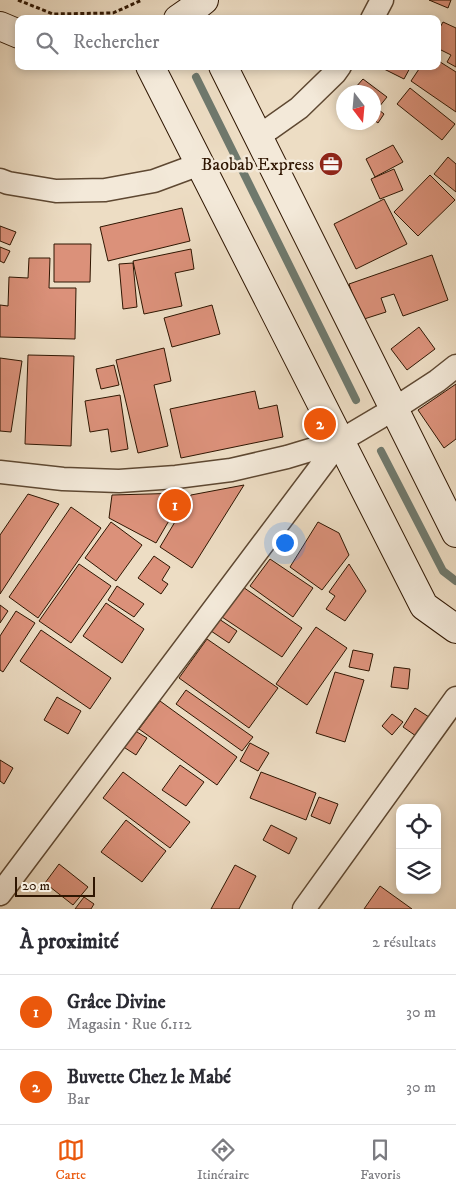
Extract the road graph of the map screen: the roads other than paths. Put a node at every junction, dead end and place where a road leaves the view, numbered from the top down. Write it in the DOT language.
graph roads {
  1 [pos="382,0"];
  2 [pos="374,15"];
  3 [pos="152,70"];
  4 [pos="225,70"];
  5 [pos="337,70"];
  6 [pos="258,137"];
  7 [pos="200,164"];
  8 [pos="0,180"];
  9 [pos="456,366"];
  10 [pos="394,409"];
  11 [pos="340,441"];
  12 [pos="2,476"];
  13 [pos="456,533"];
  14 [pos="456,629"];
  15 [pos="456,698"];
  16 [pos="0,894"];
  17 [pos="304,909"];
  1 -- 2 [label="street"];
  3 -- 7 [label="main road"];
  4 -- 6 [label="main road"];
  5 -- 6 [label="street"];
  6 -- 10 [label="main road"];
  7 -- 8 [label="street"];
  7 -- 11 [label="main road"];
  9 -- 10 [label="street"];
  10 -- 11 [label="street"];
  10 -- 13 [label="main road"];
  11 -- 12 [label="street"];
  11 -- 14 [label="main road"];
  11 -- 16 [label="street"];
  15 -- 17 [label="street"];
}
